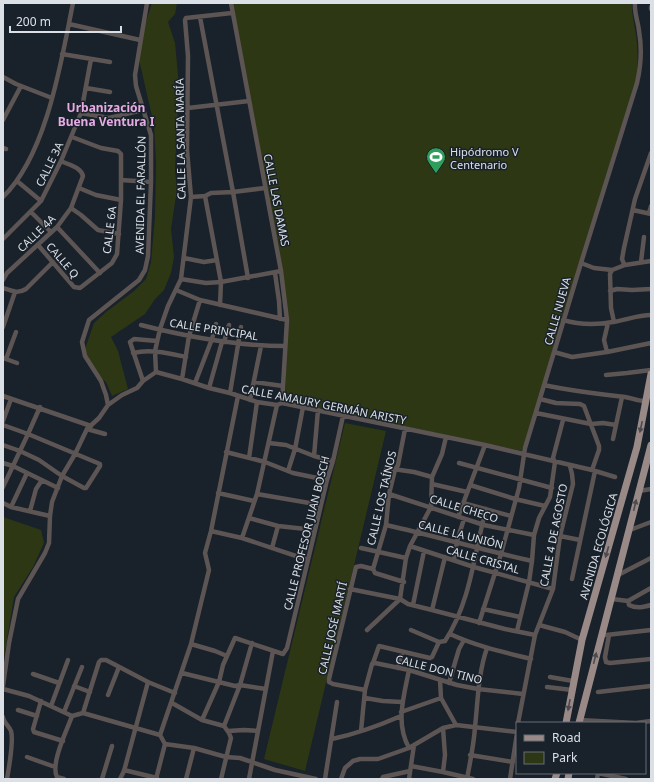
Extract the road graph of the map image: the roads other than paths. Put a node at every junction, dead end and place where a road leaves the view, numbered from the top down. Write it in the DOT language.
graph roads {
  1 [pos="73,3"];
  2 [pos="147,3"];
  3 [pos="231,3"];
  4 [pos="635,3"];
  5 [pos="232,13"];
  6 [pos="200,16"];
  7 [pos="68,24"];
  8 [pos="140,40"];
  9 [pos="62,54"];
  10 [pos="91,59"];
  11 [pos="110,62"];
  12 [pos="3,76"];
  13 [pos="21,86"];
  14 [pos="86,88"];
  15 [pos="110,92"];
  16 [pos="52,98"];
  17 [pos="248,101"];
  18 [pos="217,104"];
  19 [pos="3,107"];
  20 [pos="188,108"];
  21 [pos="9,109"];
  22 [pos="143,110"];
  23 [pos="81,113"];
  24 [pos="3,120"];
  25 [pos="72,137"];
  26 [pos="651,154"];
  27 [pos="61,162"];
  28 [pos="122,180"];
  29 [pos="17,181"];
  30 [pos="151,182"];
  31 [pos="79,188"];
  32 [pos="265,188"];
  33 [pos="233,192"];
  34 [pos="205,196"];
  35 [pos="3,197"];
  36 [pos="191,197"];
  37 [pos="121,200"];
  38 [pos="41,201"];
  39 [pos="651,206"];
  40 [pos="71,208"];
  41 [pos="633,210"];
  42 [pos="32,212"];
  43 [pos="650,213"];
  44 [pos="57,227"];
  45 [pos="51,232"];
  46 [pos="119,234"];
  47 [pos="644,238"];
  48 [pos="3,239"];
  49 [pos="38,245"];
  50 [pos="184,258"];
  51 [pos="217,260"];
  52 [pos="651,261"];
  53 [pos="53,262"];
  54 [pos="641,262"];
  55 [pos="580,263"];
  56 [pos="624,265"];
  57 [pos="612,270"];
  58 [pos="281,271"];
  59 [pos="100,273"];
  60 [pos="275,273"];
  61 [pos="248,278"];
  62 [pos="181,279"];
  63 [pos="3,280"];
  64 [pos="221,282"];
  65 [pos="74,286"];
  66 [pos="3,288"];
  67 [pos="651,289"];
  68 [pos="176,290"];
  69 [pos="610,291"];
  70 [pos="15,292"];
  71 [pos="200,300"];
  72 [pos="220,305"];
  73 [pos="651,315"];
  74 [pos="280,319"];
  75 [pos="287,320"];
  76 [pos="563,320"];
  77 [pos="614,322"];
  78 [pos="608,323"];
  79 [pos="216,324"];
  80 [pos="141,325"];
  81 [pos="229,325"];
  82 [pos="3,327"];
  83 [pos="241,327"];
  84 [pos="160,329"];
  85 [pos="16,332"];
  86 [pos="189,336"];
  87 [pos="212,339"];
  88 [pos="157,341"];
  89 [pos="223,342"];
  90 [pos="651,343"];
  91 [pos="238,345"];
  92 [pos="261,346"];
  93 [pos="285,346"];
  94 [pos="155,351"];
  95 [pos="554,352"];
  96 [pos="607,352"];
  97 [pos="133,353"];
  98 [pos="186,357"];
  99 [pos="5,358"];
  100 [pos="17,363"];
  101 [pos="651,370"];
  102 [pos="156,372"];
  103 [pos="651,374"];
  104 [pos="606,375"];
  105 [pos="182,379"];
  106 [pos="143,381"];
  107 [pos="254,382"];
  108 [pos="195,384"];
  109 [pos="283,386"];
  110 [pos="544,386"];
  111 [pos="209,388"];
  112 [pos="230,393"];
  113 [pos="3,396"];
  114 [pos="238,396"];
  115 [pos="622,397"];
  116 [pos="648,397"];
  117 [pos="11,399"];
  118 [pos="540,399"];
  119 [pos="250,400"];
  120 [pos="257,402"];
  121 [pos="282,403"];
  122 [pos="108,405"];
  123 [pos="277,405"];
  124 [pos="40,407"];
  125 [pos="303,407"];
  126 [pos="318,410"];
  127 [pos="536,413"];
  128 [pos="343,416"];
  129 [pos="563,420"];
  130 [pos="3,421"];
  131 [pos="591,424"];
  132 [pos="3,425"];
  133 [pos="616,425"];
  134 [pos="89,427"];
  135 [pos="405,429"];
  136 [pos="28,434"];
  137 [pos="105,434"];
  138 [pos="446,437"];
  139 [pos="613,439"];
  140 [pos="269,443"];
  141 [pos="3,445"];
  142 [pos="485,445"];
  143 [pos="651,445"];
  144 [pos="295,449"];
  145 [pos="20,451"];
  146 [pos="226,452"];
  147 [pos="75,454"];
  148 [pos="525,454"];
  149 [pos="314,456"];
  150 [pos="249,458"];
  151 [pos="333,461"];
  152 [pos="265,462"];
  153 [pos="554,462"];
  154 [pos="3,463"];
  155 [pos="459,463"];
  156 [pos="13,466"];
  157 [pos="570,466"];
  158 [pos="386,468"];
  159 [pos="477,468"];
  160 [pos="395,470"];
  161 [pos="288,471"];
  162 [pos="594,471"];
  163 [pos="27,473"];
  164 [pos="62,476"];
  165 [pos="432,477"];
  166 [pos="615,477"];
  167 [pos="42,480"];
  168 [pos="326,480"];
  169 [pos="520,480"];
  170 [pos="432,484"];
  171 [pos="470,485"];
  172 [pos="3,487"];
  173 [pos="58,488"];
  174 [pos="552,488"];
  175 [pos="651,489"];
  176 [pos="639,491"];
  177 [pos="467,492"];
  178 [pos="218,493"];
  179 [pos="256,494"];
  180 [pos="389,494"];
  181 [pos="515,499"];
  182 [pos="254,501"];
  183 [pos="463,502"];
  184 [pos="3,504"];
  185 [pos="321,505"];
  186 [pos="545,506"];
  187 [pos="11,507"];
  188 [pos="431,507"];
  189 [pos="486,509"];
  190 [pos="30,511"];
  191 [pos="50,516"];
  192 [pos="511,516"];
  193 [pos="458,517"];
  194 [pos="248,518"];
  195 [pos="464,519"];
  196 [pos="651,522"];
  197 [pos="482,524"];
  198 [pos="386,525"];
  199 [pos="278,526"];
  200 [pos="315,530"];
  201 [pos="507,530"];
  202 [pos="630,530"];
  203 [pos="211,531"];
  204 [pos="417,532"];
  205 [pos="534,535"];
  206 [pos="560,536"];
  207 [pos="242,538"];
  208 [pos="580,540"];
  209 [pos="457,542"];
  210 [pos="410,546"];
  211 [pos="477,547"];
  212 [pos="272,548"];
  213 [pos="361,548"];
  214 [pos="424,551"];
  215 [pos="377,553"];
  216 [pos="501,554"];
  217 [pos="406,558"];
  218 [pos="445,558"];
  219 [pos="651,558"];
  220 [pos="308,560"];
  221 [pos="454,560"];
  222 [pos="532,560"];
  223 [pos="474,567"];
  224 [pos="372,569"];
  225 [pos="495,573"];
  226 [pos="618,575"];
  227 [pos="572,579"];
  228 [pos="404,582"];
  229 [pos="529,582"];
  230 [pos="651,588"];
  231 [pos="350,589"];
  232 [pos="553,589"];
  233 [pos="400,599"];
  234 [pos="612,599"];
  235 [pos="628,601"];
  236 [pos="413,605"];
  237 [pos="651,606"];
  238 [pos="483,609"];
  239 [pos="432,610"];
  240 [pos="458,617"];
  241 [pos="520,617"];
  242 [pos="479,622"];
  243 [pos="539,625"];
  244 [pos="367,630"];
  245 [pos="411,630"];
  246 [pos="651,630"];
  247 [pos="517,631"];
  248 [pos="450,634"];
  249 [pos="535,634"];
  250 [pos="609,634"];
  251 [pos="601,635"];
  252 [pos="464,640"];
  253 [pos="582,640"];
  254 [pos="439,642"];
  255 [pos="191,644"];
  256 [pos="252,644"];
  257 [pos="487,648"];
  258 [pos="273,651"];
  259 [pos="402,652"];
  260 [pos="227,656"];
  261 [pos="531,659"];
  262 [pos="651,659"];
  263 [pos="68,660"];
  264 [pos="374,663"];
  265 [pos="82,667"];
  266 [pos="119,667"];
  267 [pos="398,668"];
  268 [pos="409,670"];
  269 [pos="33,674"];
  270 [pos="182,674"];
  271 [pos="550,677"];
  272 [pos="440,680"];
  273 [pos="573,681"];
  274 [pos="59,682"];
  275 [pos="148,682"];
  276 [pos="219,682"];
  277 [pos="449,683"];
  278 [pos="240,685"];
  279 [pos="74,686"];
  280 [pos="651,686"];
  281 [pos="3,687"];
  282 [pos="547,687"];
  283 [pos="266,689"];
  284 [pos="478,689"];
  285 [pos="365,690"];
  286 [pos="572,690"];
  287 [pos="90,692"];
  288 [pos="598,692"];
  289 [pos="175,693"];
  290 [pos="524,694"];
  291 [pos="108,695"];
  292 [pos="365,698"];
  293 [pos="441,698"];
  294 [pos="41,701"];
  295 [pos="337,702"];
  296 [pos="402,702"];
  297 [pos="172,703"];
  298 [pos="51,706"];
  299 [pos="18,710"];
  300 [pos="64,712"];
  301 [pos="83,713"];
  302 [pos="401,714"];
  303 [pos="37,716"];
  304 [pos="72,716"];
  305 [pos="3,717"];
  306 [pos="202,720"];
  307 [pos="651,720"];
  308 [pos="518,722"];
  309 [pos="566,722"];
  310 [pos="579,722"];
  311 [pos="641,722"];
  312 [pos="456,725"];
  313 [pos="224,726"];
  314 [pos="135,728"];
  315 [pos="443,728"];
  316 [pos="475,728"];
  317 [pos="228,731"];
  318 [pos="258,731"];
  319 [pos="361,731"];
  320 [pos="516,732"];
  321 [pos="160,735"];
  322 [pos="332,739"];
  323 [pos="516,740"];
  324 [pos="63,741"];
  325 [pos="165,744"];
  326 [pos="414,745"];
  327 [pos="112,746"];
  328 [pos="194,748"];
  329 [pos="409,748"];
  330 [pos="470,755"];
  331 [pos="27,757"];
  332 [pos="226,757"];
  333 [pos="252,762"];
  334 [pos="513,762"];
  335 [pos="55,767"];
  336 [pos="411,768"];
  337 [pos="124,770"];
  338 [pos="443,772"];
  339 [pos="602,774"];
  340 [pos="156,778"];
  341 [pos="467,778"];
  342 [pos="8,779"];
  343 [pos="64,779"];
  344 [pos="102,779"];
  345 [pos="120,779"];
  346 [pos="186,779"];
  347 [pos="221,779"];
  348 [pos="249,779"];
  349 [pos="316,779"];
  350 [pos="325,779"];
  351 [pos="341,779"];
  352 [pos="382,779"];
  353 [pos="409,779"];
  354 [pos="473,779"];
  355 [pos="510,779"];
  356 [pos="625,779"];
  1 -- 7 [label="street"];
  2 -- 8 [label="street, AVENIDA EL FARALLÓN"];
  3 -- 5 [label="street, CALLE LAS DAMAS"];
  4 -- 55 [label="street, CALLE NUEVA"];
  5 -- 6 [label="street"];
  5 -- 17 [label="street, CALLE LAS DAMAS"];
  6 -- 18 [label="street"];
  6 -- 20 [label="street, CALLE LA SANTA MARÍA"];
  7 -- 8 [label="street"];
  7 -- 9 [label="street"];
  8 -- 22 [label="street, AVENIDA EL FARALLÓN"];
  9 -- 10 [label="street"];
  9 -- 16 [label="street"];
  10 -- 11 [label="street"];
  10 -- 14 [label="street, CALLE 3A"];
  12 -- 13 [label="street"];
  13 -- 16 [label="street"];
  13 -- 21 [label="street"];
  14 -- 15 [label="street"];
  14 -- 23 [label="street, CALLE 3A"];
  16 -- 29 [label="street"];
  17 -- 18 [label="street"];
  17 -- 32 [label="street, CALLE LAS DAMAS"];
  18 -- 20 [label="street"];
  18 -- 33 [label="street"];
  19 -- 21 [label="street"];
  20 -- 36 [label="street, CALLE LA SANTA MARÍA"];
  21 -- 24 [label="street"];
  22 -- 23 [label="street"];
  22 -- 30 [label="street, AVENIDA EL FARALLÓN"];
  23 -- 25 [label="street, CALLE 3A"];
  25 -- 27 [label="street, CALLE 3A"];
  25 -- 28 [label="street, CALLE 6A"];
  26 -- 41 [label="street"];
  27 -- 31 [label="street, CALLE 4A"];
  27 -- 38 [label="street, CALLE 3A"];
  28 -- 30 [label="street"];
  28 -- 37 [label="street, CALLE 6A"];
  29 -- 35 [label="street"];
  29 -- 38 [label="street"];
  30 -- 122 [label="street, AVENIDA EL FARALLÓN"];
  31 -- 37 [label="street"];
  31 -- 40 [label="street, CALLE 4A"];
  32 -- 33 [label="street"];
  32 -- 58 [label="street, CALLE LAS DAMAS"];
  33 -- 34 [label="street"];
  33 -- 61 [label="street"];
  34 -- 36 [label="street"];
  34 -- 51 [label="street"];
  36 -- 50 [label="street, CALLE LA SANTA MARÍA"];
  37 -- 46 [label="street, CALLE 6A"];
  38 -- 42 [label="street, CALLE 3A"];
  39 -- 43 [label="street"];
  40 -- 44 [label="street, CALLE 4A"];
  40 -- 46 [label="street"];
  41 -- 43 [label="street"];
  41 -- 56 [label="street"];
  42 -- 45 [label="street"];
  42 -- 48 [label="street, CALLE 3A"];
  44 -- 45 [label="street, CALLE 4A"];
  44 -- 59 [label="street"];
  45 -- 49 [label="street, CALLE 4A"];
  46 -- 59 [label="street, CALLE 6A"];
  47 -- 54 [label="street"];
  49 -- 53 [label="street, CALLE Q"];
  49 -- 63 [label="street, CALLE 4A"];
  50 -- 51 [label="street"];
  50 -- 62 [label="street, CALLE LA SANTA MARÍA"];
  51 -- 64 [label="street"];
  52 -- 54 [label="street"];
  53 -- 65 [label="street, CALLE Q"];
  53 -- 70 [label="street"];
  54 -- 56 [label="street"];
  55 -- 57 [label="street"];
  55 -- 76 [label="street, CALLE NUEVA"];
  56 -- 57 [label="street"];
  57 -- 69 [label="street"];
  58 -- 60 [label="street"];
  58 -- 75 [label="street, CALLE LAS DAMAS"];
  59 -- 65 [label="street, CALLE 6A"];
  60 -- 61 [label="street"];
  60 -- 74 [label="street"];
  61 -- 64 [label="street"];
  62 -- 64 [label="street"];
  62 -- 68 [label="street, CALLE LA SANTA MARÍA"];
  64 -- 72 [label="street"];
  66 -- 70 [label="street"];
  67 -- 69 [label="street"];
  68 -- 71 [label="street"];
  68 -- 84 [label="street, CALLE LA SANTA MARÍA"];
  69 -- 77 [label="street"];
  70 -- 82 [label="street"];
  71 -- 72 [label="street"];
  71 -- 86 [label="street"];
  72 -- 74 [label="street"];
  73 -- 77 [label="street"];
  74 -- 75 [label="street"];
  75 -- 93 [label="street, CALLE LAS DAMAS"];
  76 -- 78 [label="street"];
  76 -- 95 [label="street, CALLE NUEVA"];
  77 -- 78 [label="street"];
  78 -- 96 [label="street"];
  79 -- 87 [label="street"];
  80 -- 84 [label="street, CALLE PRINCIPAL"];
  81 -- 89 [label="street"];
  83 -- 91 [label="street"];
  84 -- 86 [label="street, CALLE PRINCIPAL"];
  84 -- 88 [label="street, CALLE LA SANTA MARÍA"];
  85 -- 99 [label="street"];
  86 -- 87 [label="street, CALLE PRINCIPAL"];
  86 -- 98 [label="street"];
  87 -- 89 [label="street, CALLE PRINCIPAL"];
  87 -- 108 [label="street"];
  88 -- 94 [label="street, CALLE LA SANTA MARÍA"];
  88 -- 97 [label="street"];
  89 -- 91 [label="street, CALLE PRINCIPAL"];
  89 -- 111 [label="street"];
  90 -- 96 [label="street"];
  91 -- 92 [label="street, CALLE PRINCIPAL"];
  91 -- 112 [label="street"];
  92 -- 93 [label="street, CALLE PRINCIPAL"];
  92 -- 107 [label="street"];
  93 -- 109 [label="street, CALLE LAS DAMAS"];
  94 -- 97 [label="street"];
  94 -- 98 [label="street"];
  94 -- 102 [label="street, CALLE LA SANTA MARÍA"];
  95 -- 96 [label="street"];
  95 -- 110 [label="street, CALLE NUEVA"];
  97 -- 106 [label="street"];
  98 -- 105 [label="street"];
  99 -- 100 [label="street"];
  101 -- 104 [label="street"];
  102 -- 105 [label="street, CALLE AMAURY GERMÁN ARISTY"];
  102 -- 106 [label="street"];
  103 -- 116 [label="main road, AVENIDA ECOLÓGICA"];
  105 -- 108 [label="street, CALLE AMAURY GERMÁN ARISTY"];
  106 -- 122 [label="street"];
  107 -- 109 [label="street"];
  107 -- 119 [label="street"];
  108 -- 111 [label="street, CALLE AMAURY GERMÁN ARISTY"];
  109 -- 121 [label="street, CALLE LAS DAMAS"];
  110 -- 115 [label="street"];
  110 -- 118 [label="street, CALLE NUEVA"];
  111 -- 112 [label="street, CALLE AMAURY GERMÁN ARISTY"];
  112 -- 114 [label="street, CALLE AMAURY GERMÁN ARISTY"];
  113 -- 117 [label="street"];
  114 -- 119 [label="street, CALLE AMAURY GERMÁN ARISTY"];
  114 -- 146 [label="street"];
  115 -- 116 [label="street"];
  115 -- 133 [label="street"];
  116 -- 253 [label="main road, AVENIDA ECOLÓGICA, one-way"];
  117 -- 124 [label="street"];
  117 -- 130 [label="street"];
  118 -- 127 [label="street, CALLE NUEVA"];
  118 -- 131 [label="street"];
  119 -- 120 [label="street, CALLE AMAURY GERMÁN ARISTY"];
  120 -- 123 [label="street, CALLE AMAURY GERMÁN ARISTY"];
  120 -- 150 [label="street"];
  121 -- 123 [label="street, CALLE AMAURY GERMÁN ARISTY"];
  121 -- 125 [label="street, CALLE AMAURY GERMÁN ARISTY"];
  122 -- 134 [label="street"];
  123 -- 140 [label="street"];
  124 -- 134 [label="street"];
  124 -- 136 [label="street"];
  125 -- 126 [label="street, CALLE AMAURY GERMÁN ARISTY"];
  125 -- 144 [label="street"];
  126 -- 128 [label="street, CALLE AMAURY GERMÁN ARISTY"];
  126 -- 149 [label="street"];
  127 -- 129 [label="street"];
  127 -- 148 [label="street, CALLE NUEVA"];
  128 -- 135 [label="street, CALLE AMAURY GERMÁN ARISTY"];
  128 -- 151 [label="street, CALLE PROFESOR JUAN BOSCH"];
  129 -- 131 [label="street"];
  129 -- 153 [label="street"];
  131 -- 133 [label="street"];
  131 -- 162 [label="street"];
  132 -- 136 [label="street"];
  133 -- 139 [label="street"];
  134 -- 137 [label="street"];
  134 -- 147 [label="street"];
  135 -- 138 [label="street, CALLE AMAURY GERMÁN ARISTY"];
  135 -- 160 [label="street, CALLE LOS TAÍNOS"];
  136 -- 145 [label="street"];
  136 -- 147 [label="street"];
  138 -- 142 [label="street, CALLE AMAURY GERMÁN ARISTY"];
  138 -- 165 [label="street"];
  140 -- 144 [label="street"];
  140 -- 152 [label="street"];
  141 -- 145 [label="street"];
  142 -- 148 [label="street, CALLE AMAURY GERMÁN ARISTY"];
  142 -- 159 [label="street"];
  143 -- 176 [label="main road"];
  144 -- 149 [label="street"];
  144 -- 161 [label="street"];
  145 -- 156 [label="street"];
  145 -- 164 [label="street"];
  146 -- 150 [label="street"];
  146 -- 178 [label="street"];
  147 -- 164 [label="street"];
  147 -- 164 [label="street"];
  148 -- 153 [label="street, CALLE AMAURY GERMÁN ARISTY"];
  148 -- 169 [label="street, CALLE NUEVA"];
  149 -- 151 [label="street"];
  150 -- 152 [label="street"];
  151 -- 168 [label="street, CALLE PROFESOR JUAN BOSCH"];
  152 -- 161 [label="street"];
  152 -- 179 [label="street"];
  153 -- 157 [label="street, CALLE AMAURY GERMÁN ARISTY"];
  153 -- 174 [label="street"];
  154 -- 156 [label="street"];
  155 -- 159 [label="street"];
  156 -- 163 [label="street"];
  156 -- 172 [label="street"];
  157 -- 162 [label="street, CALLE AMAURY GERMÁN ARISTY"];
  157 -- 206 [label="street, CALLE 4 DE AGOSTO"];
  158 -- 160 [label="street"];
  159 -- 169 [label="street"];
  159 -- 171 [label="street"];
  160 -- 165 [label="street"];
  160 -- 180 [label="street, CALLE LOS TAÍNOS"];
  161 -- 168 [label="street"];
  162 -- 166 [label="street, CALLE AMAURY GERMÁN ARISTY"];
  162 -- 208 [label="street"];
  163 -- 167 [label="street"];
  163 -- 187 [label="street"];
  164 -- 173 [label="street"];
  165 -- 170 [label="street"];
  167 -- 173 [label="street"];
  167 -- 190 [label="street"];
  168 -- 185 [label="street, CALLE PROFESOR JUAN BOSCH"];
  169 -- 174 [label="street"];
  169 -- 181 [label="street, CALLE NUEVA"];
  170 -- 177 [label="street"];
  170 -- 188 [label="street"];
  171 -- 177 [label="street"];
  171 -- 181 [label="street"];
  173 -- 191 [label="street"];
  174 -- 186 [label="street"];
  175 -- 176 [label="street"];
  202 -- 176 [label="main road, one-way"];
  177 -- 183 [label="street"];
  178 -- 182 [label="street"];
  178 -- 203 [label="street"];
  179 -- 182 [label="street"];
  179 -- 185 [label="street"];
  180 -- 188 [label="street, CALLE CHECO"];
  180 -- 198 [label="street, CALLE LOS TAÍNOS"];
  181 -- 186 [label="street"];
  181 -- 192 [label="street, CALLE NUEVA"];
  182 -- 194 [label="street"];
  183 -- 189 [label="street"];
  183 -- 193 [label="street"];
  184 -- 187 [label="street"];
  185 -- 200 [label="street, CALLE PROFESOR JUAN BOSCH"];
  186 -- 205 [label="street"];
  187 -- 190 [label="street"];
  188 -- 193 [label="street, CALLE CHECO"];
  188 -- 204 [label="street"];
  189 -- 192 [label="street"];
  189 -- 197 [label="street"];
  190 -- 191 [label="street"];
  191 -- 281 [label="street"];
  192 -- 201 [label="street, CALLE NUEVA"];
  193 -- 195 [label="street, CALLE CHECO"];
  194 -- 199 [label="street"];
  194 -- 207 [label="street"];
  195 -- 197 [label="street, CALLE CHECO"];
  195 -- 209 [label="street"];
  196 -- 202 [label="street"];
  197 -- 201 [label="street, CALLE CHECO"];
  197 -- 211 [label="street"];
  198 -- 204 [label="street, CALLE LA UNIÓN"];
  198 -- 215 [label="street, CALLE LOS TAÍNOS"];
  199 -- 200 [label="street"];
  199 -- 212 [label="street"];
  200 -- 220 [label="street, CALLE PROFESOR JUAN BOSCH"];
  201 -- 205 [label="street, CALLE CHECO"];
  201 -- 216 [label="street, CALLE NUEVA"];
  202 -- 226 [label="main road"];
  203 -- 207 [label="street"];
  203 -- 255 [label="street"];
  204 -- 209 [label="street, CALLE LA UNIÓN"];
  204 -- 210 [label="street"];
  205 -- 222 [label="street"];
  206 -- 208 [label="street"];
  206 -- 232 [label="street, CALLE 4 DE AGOSTO"];
  207 -- 212 [label="street"];
  208 -- 227 [label="street"];
  209 -- 211 [label="street, CALLE LA UNIÓN"];
  209 -- 221 [label="street"];
  210 -- 214 [label="street, CALLE CRISTAL"];
  210 -- 217 [label="street"];
  211 -- 216 [label="street, CALLE LA UNIÓN"];
  211 -- 223 [label="street"];
  212 -- 220 [label="street"];
  213 -- 215 [label="street"];
  214 -- 218 [label="street, CALLE CRISTAL"];
  214 -- 236 [label="street"];
  215 -- 217 [label="street"];
  215 -- 224 [label="street, CALLE LOS TAÍNOS"];
  216 -- 222 [label="street, CALLE LA UNIÓN"];
  216 -- 225 [label="street, CALLE NUEVA"];
  217 -- 228 [label="street"];
  218 -- 221 [label="street, CALLE CRISTAL"];
  218 -- 239 [label="street"];
  219 -- 226 [label="street"];
  220 -- 258 [label="street, CALLE PROFESOR JUAN BOSCH"];
  221 -- 223 [label="street, CALLE CRISTAL"];
  222 -- 229 [label="street"];
  223 -- 225 [label="street, CALLE CRISTAL"];
  223 -- 240 [label="street"];
  224 -- 228 [label="street"];
  224 -- 231 [label="street, CALLE JOSÉ MARTÍ"];
  225 -- 229 [label="street, CALLE CRISTAL"];
  225 -- 238 [label="street, CALLE NUEVA"];
  226 -- 234 [label="main road"];
  228 -- 233 [label="street"];
  229 -- 232 [label="street, CALLE CRISTAL"];
  229 -- 241 [label="street"];
  230 -- 235 [label="street"];
  231 -- 233 [label="street"];
  231 -- 285 [label="street, CALLE JOSÉ MARTÍ"];
  232 -- 243 [label="street, CALLE 4 DE AGOSTO"];
  233 -- 236 [label="street"];
  233 -- 244 [label="street"];
  234 -- 235 [label="street"];
  234 -- 251 [label="main road"];
  235 -- 237 [label="street"];
  236 -- 239 [label="street"];
  238 -- 241 [label="street"];
  238 -- 242 [label="street, CALLE NUEVA"];
  239 -- 240 [label="street"];
  240 -- 242 [label="street"];
  240 -- 248 [label="street"];
  241 -- 247 [label="street"];
  242 -- 247 [label="street"];
  243 -- 249 [label="street, CALLE 4 DE AGOSTO"];
  243 -- 253 [label="street"];
  245 -- 254 [label="street"];
  246 -- 250 [label="street"];
  247 -- 249 [label="street"];
  248 -- 252 [label="street"];
  248 -- 254 [label="street"];
  249 -- 261 [label="street, CALLE 4 DE AGOSTO"];
  250 -- 251 [label="street"];
  250 -- 262 [label="street"];
  310 -- 251 [label="main road, one-way"];
  252 -- 257 [label="street"];
  252 -- 277 [label="street"];
  253 -- 273 [label="main road, AVENIDA ECOLÓGICA"];
  254 -- 259 [label="street"];
  255 -- 260 [label="street"];
  255 -- 270 [label="street"];
  256 -- 258 [label="street"];
  256 -- 260 [label="street"];
  256 -- 278 [label="street"];
  257 -- 261 [label="street"];
  257 -- 284 [label="street"];
  258 -- 283 [label="street"];
  259 -- 264 [label="street"];
  259 -- 267 [label="street"];
  260 -- 276 [label="street"];
  261 -- 290 [label="street, CALLE 4 DE AGOSTO"];
  263 -- 274 [label="street"];
  264 -- 267 [label="street, CALLE DON TINO"];
  264 -- 285 [label="street"];
  265 -- 279 [label="street"];
  266 -- 275 [label="street"];
  266 -- 287 [label="street"];
  266 -- 291 [label="street"];
  267 -- 268 [label="street, CALLE DON TINO"];
  268 -- 272 [label="street, CALLE DON TINO"];
  268 -- 296 [label="street"];
  269 -- 274 [label="street"];
  270 -- 276 [label="street"];
  270 -- 289 [label="street"];
  271 -- 273 [label="street"];
  272 -- 277 [label="street, CALLE DON TINO"];
  272 -- 293 [label="street"];
  273 -- 286 [label="main road, AVENIDA ECOLÓGICA"];
  274 -- 298 [label="street"];
  275 -- 289 [label="street"];
  275 -- 314 [label="street"];
  276 -- 278 [label="street"];
  276 -- 306 [label="street"];
  277 -- 284 [label="street, CALLE DON TINO"];
  278 -- 283 [label="street"];
  278 -- 313 [label="street"];
  279 -- 287 [label="street"];
  279 -- 300 [label="street"];
  280 -- 288 [label="street"];
  281 -- 294 [label="street"];
  282 -- 286 [label="street"];
  283 -- 318 [label="street"];
  284 -- 290 [label="street, CALLE DON TINO"];
  284 -- 316 [label="street"];
  285 -- 292 [label="street"];
  286 -- 309 [label="main road, AVENIDA ECOLÓGICA, one-way"];
  287 -- 301 [label="street"];
  289 -- 297 [label="street"];
  290 -- 308 [label="street, CALLE 4 DE AGOSTO"];
  292 -- 296 [label="street"];
  292 -- 319 [label="street"];
  293 -- 302 [label="street"];
  293 -- 312 [label="street"];
  294 -- 298 [label="street"];
  294 -- 303 [label="street"];
  295 -- 322 [label="street"];
  296 -- 302 [label="street"];
  297 -- 306 [label="street"];
  297 -- 321 [label="street"];
  298 -- 300 [label="street"];
  299 -- 303 [label="street"];
  300 -- 304 [label="street"];
  301 -- 304 [label="street"];
  301 -- 314 [label="street"];
  302 -- 319 [label="street"];
  302 -- 329 [label="street"];
  303 -- 324 [label="street"];
  304 -- 324 [label="street"];
  305 -- 342 [label="street"];
  306 -- 313 [label="street"];
  307 -- 311 [label="street"];
  312 -- 315 [label="street"];
  312 -- 316 [label="street"];
  313 -- 317 [label="street"];
  314 -- 321 [label="street"];
  314 -- 337 [label="street"];
  315 -- 326 [label="street"];
  315 -- 338 [label="street"];
  316 -- 320 [label="street"];
  316 -- 330 [label="street"];
  317 -- 318 [label="street"];
  317 -- 332 [label="street"];
  318 -- 333 [label="street"];
  319 -- 322 [label="street"];
  321 -- 325 [label="street"];
  322 -- 350 [label="street"];
  323 -- 334 [label="street"];
  324 -- 335 [label="street"];
  325 -- 328 [label="street"];
  325 -- 340 [label="street"];
  326 -- 329 [label="street"];
  326 -- 336 [label="street"];
  327 -- 344 [label="street"];
  328 -- 332 [label="street"];
  328 -- 346 [label="street"];
  329 -- 351 [label="street"];
  330 -- 334 [label="street"];
  330 -- 341 [label="street"];
  331 -- 335 [label="street"];
  332 -- 333 [label="street"];
  332 -- 347 [label="street"];
  333 -- 348 [label="street"];
  333 -- 349 [label="street"];
  334 -- 355 [label="street"];
  335 -- 343 [label="street"];
  336 -- 338 [label="street"];
  336 -- 352 [label="street"];
  336 -- 353 [label="street"];
  337 -- 340 [label="street"];
  337 -- 345 [label="street"];
  338 -- 341 [label="street"];
  339 -- 356 [label="street"];
  341 -- 354 [label="street"];
}
